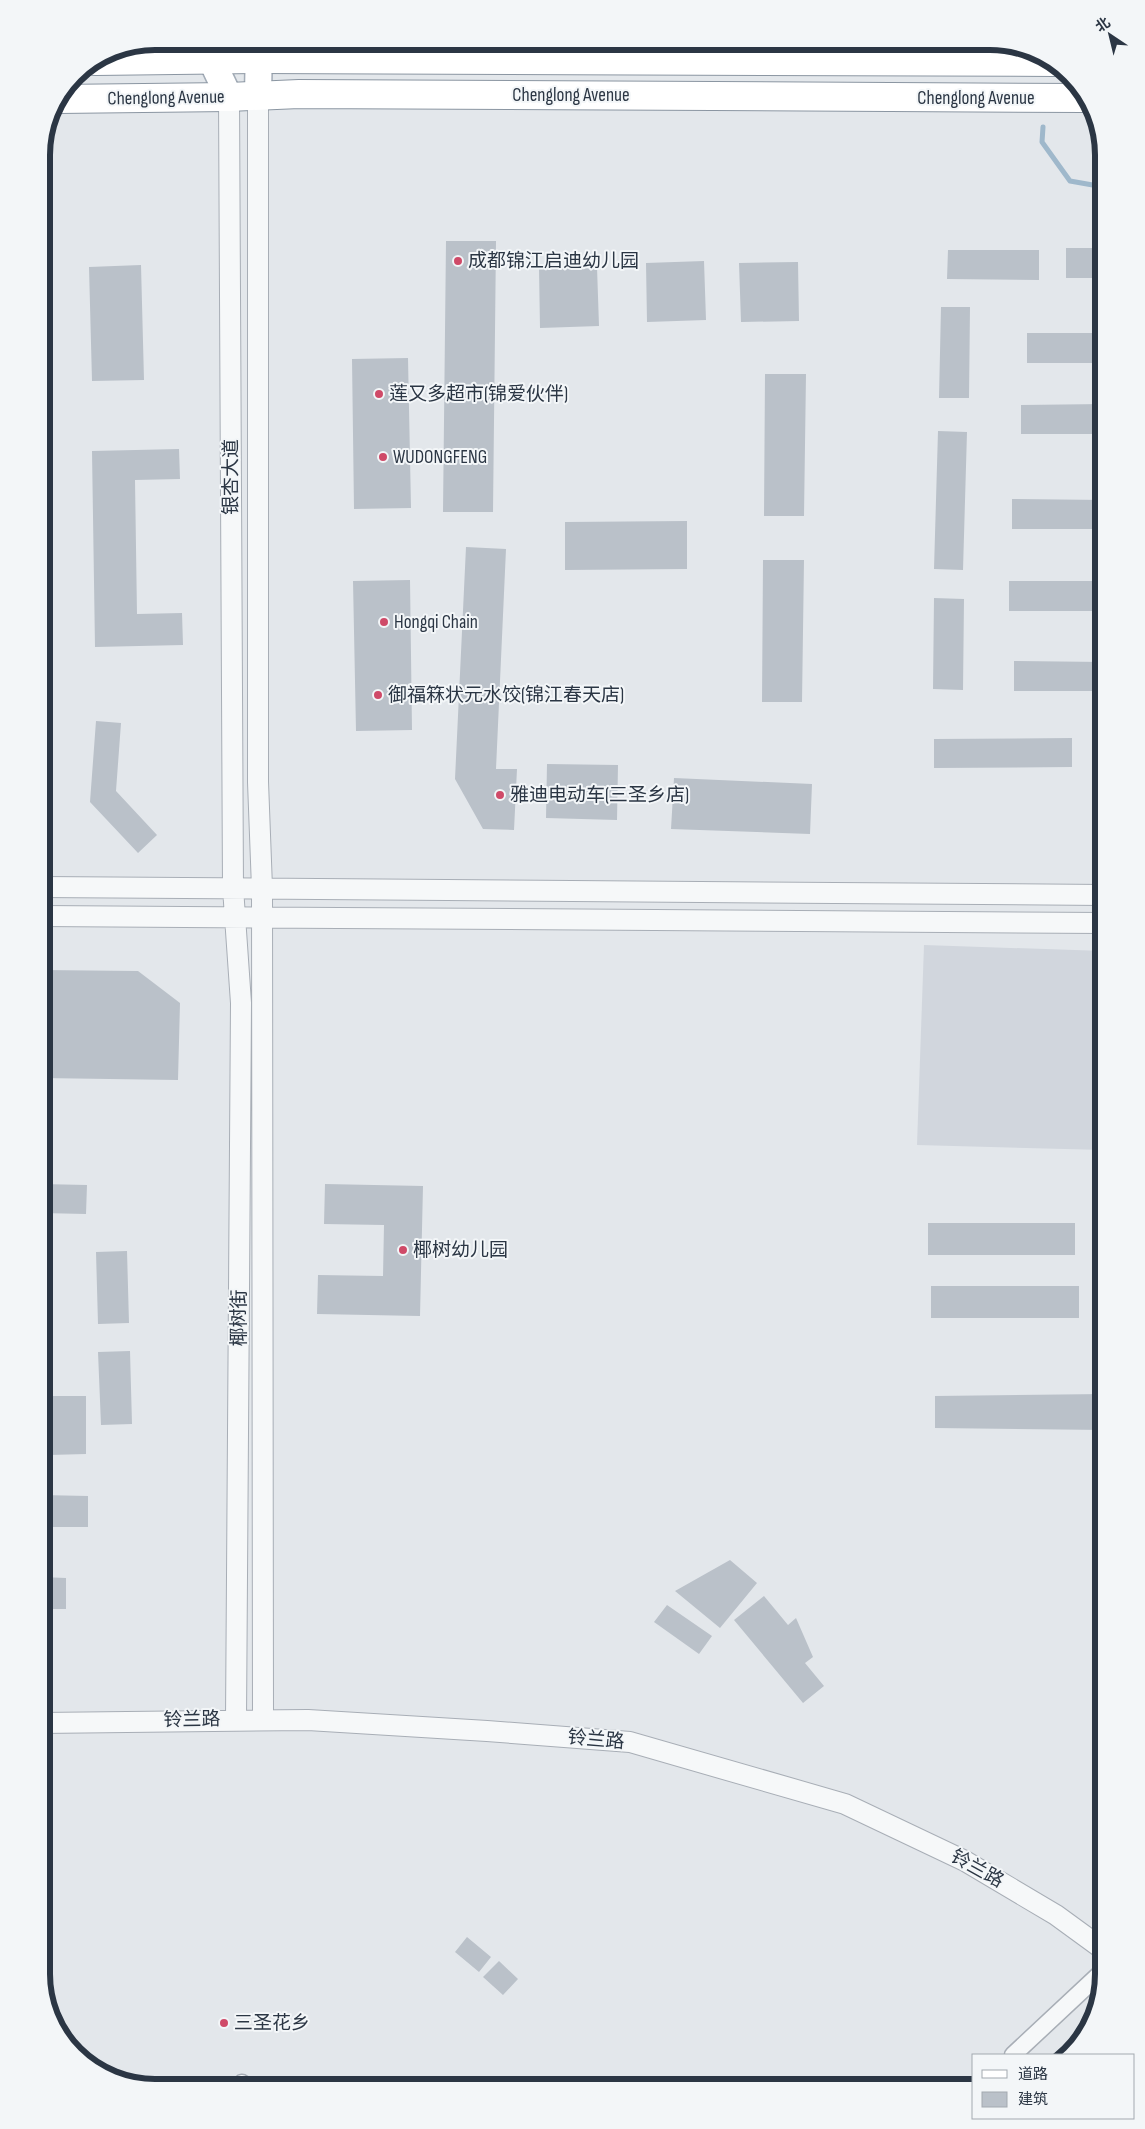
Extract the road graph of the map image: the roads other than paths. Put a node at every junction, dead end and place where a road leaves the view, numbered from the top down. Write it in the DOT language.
graph roads {
  1 [pos="259,50"];
  2 [pos="212,51"];
  3 [pos="112,60"];
  4 [pos="1038,62"];
  5 [pos="258,96"];
  6 [pos="229,98"];
  7 [pos="1078,98"];
  8 [pos="66,99"];
  9 [pos="50,887"];
  10 [pos="233,888"];
  11 [pos="262,888"];
  12 [pos="1095,895"];
  13 [pos="50,916"];
  14 [pos="235,917"];
  15 [pos="262,918"];
  16 [pos="1095,923"];
  17 [pos="263,1719"];
  18 [pos="236,1720"];
  19 [pos="50,1723"];
  20 [pos="1095,1943"];
  21 [pos="1095,1978"];
  22 [pos="1013,2054"];
  1 -- 2 [label="highway, Chenglong Avenue"];
  1 -- 4 [label="highway, Chenglong Avenue"];
  1 -- 5 [label="main road, 银杏大道"];
  2 -- 3 [label="highway, Chenglong Avenue"];
  2 -- 6 [label="main road, 银杏大道"];
  5 -- 6 [label="highway, Chenglong Avenue"];
  5 -- 7 [label="highway, Chenglong Avenue"];
  5 -- 11 [label="street, 银杏大道"];
  6 -- 8 [label="highway, Chenglong Avenue"];
  6 -- 10 [label="street, 银杏大道"];
  9 -- 10 [label="street"];
  10 -- 11 [label="street"];
  10 -- 14 [label="street, 银杏大道"];
  11 -- 12 [label="street"];
  11 -- 15 [label="street, 银杏大道"];
  13 -- 14 [label="street"];
  14 -- 15 [label="street"];
  14 -- 18 [label="street, 椰树街"];
  15 -- 16 [label="street"];
  15 -- 17 [label="street, 椰树街"];
  17 -- 18 [label="street, 铃兰路"];
  17 -- 20 [label="street, 铃兰路"];
  18 -- 19 [label="street, 铃兰路"];
  21 -- 22 [label="street"];
}
